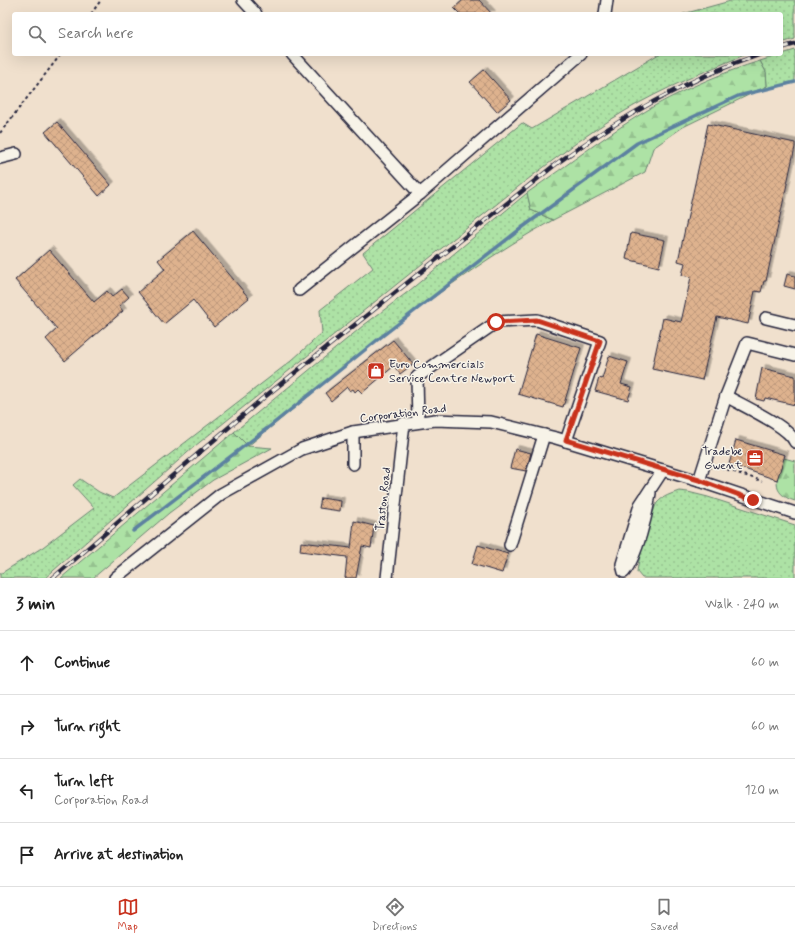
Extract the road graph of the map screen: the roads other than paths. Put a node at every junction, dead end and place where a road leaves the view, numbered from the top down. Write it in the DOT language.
graph roads {
  1 [pos="243,0"];
  2 [pos="606,0"];
  3 [pos="254,12"];
  4 [pos="606,12"];
  5 [pos="294,56"];
  6 [pos="579,56"];
  7 [pos="16,154"];
  8 [pos="0,158"];
  9 [pos="420,194"];
  10 [pos="299,290"];
  11 [pos="766,318"];
  12 [pos="795,325"];
  13 [pos="795,354"];
  14 [pos="726,396"];
  15 [pos="418,422"];
  16 [pos="404,423"];
  17 [pos="353,432"];
  18 [pos="544,435"];
  19 [pos="566,440"];
  20 [pos="795,442"];
  21 [pos="353,464"];
  22 [pos="663,470"];
  23 [pos="699,480"];
  24 [pos="795,513"];
  25 [pos="510,546"];
  26 [pos="625,575"];
  27 [pos="115,578"];
  28 [pos="387,578"];
  1 -- 3 [label="street"];
  2 -- 4 [label="street"];
  5 -- 9 [label="street"];
  6 -- 9 [label="street"];
  7 -- 8 [label="street"];
  9 -- 10 [label="street"];
  11 -- 12 [label="street"];
  13 -- 14 [label="street"];
  14 -- 20 [label="street"];
  14 -- 23 [label="street"];
  15 -- 16 [label="street, Corporation Road"];
  15 -- 18 [label="street, Corporation Road"];
  15 -- 19 [label="street"];
  16 -- 17 [label="street, Corporation Road"];
  16 -- 28 [label="street, Traston Road"];
  17 -- 21 [label="street"];
  17 -- 27 [label="street, Corporation Road"];
  18 -- 19 [label="street, Corporation Road"];
  18 -- 25 [label="street"];
  19 -- 22 [label="street, Corporation Road"];
  22 -- 23 [label="street, Corporation Road"];
  22 -- 26 [label="street"];
  23 -- 24 [label="street, Corporation Road"];
}
